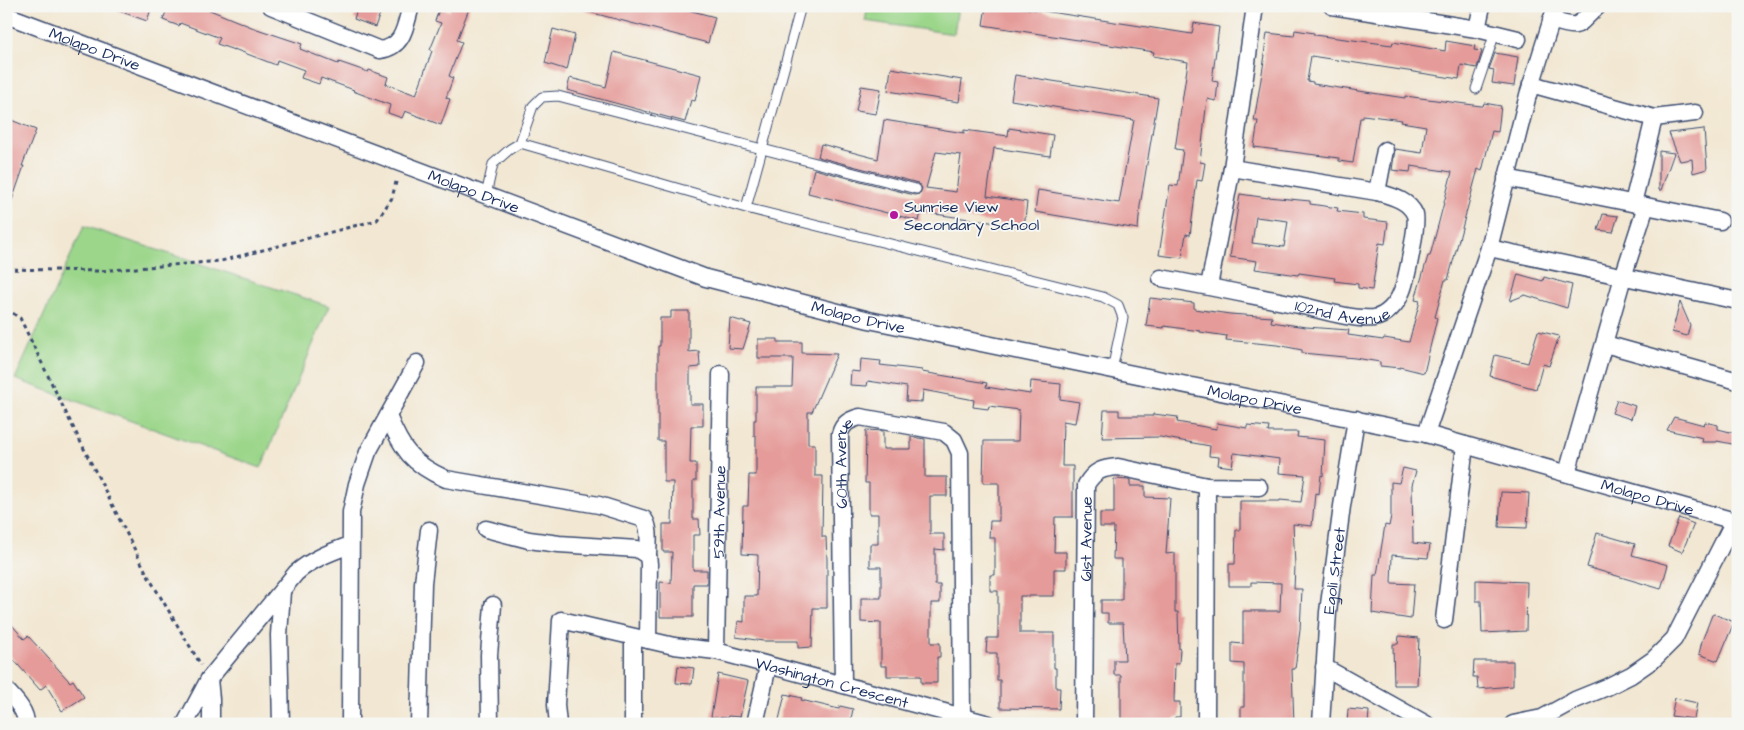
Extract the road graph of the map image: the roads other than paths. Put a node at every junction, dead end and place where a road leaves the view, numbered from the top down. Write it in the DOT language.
graph roads {
  1 [pos="271,6"];
  2 [pos="412,6"];
  3 [pos="801,6"];
  4 [pos="1255,6"];
  5 [pos="1332,6"];
  6 [pos="1482,6"];
  7 [pos="1598,6"];
  8 [pos="1554,13"];
  9 [pos="17,14"];
  10 [pos="1476,29"];
  11 [pos="1495,33"];
  12 [pos="1518,39"];
  13 [pos="1532,84"];
  14 [pos="1476,88"];
  15 [pos="1695,113"];
  16 [pos="1654,118"];
  17 [pos="520,143"];
  18 [pos="762,150"];
  19 [pos="1386,150"];
  20 [pos="1232,168"];
  21 [pos="1506,178"];
  22 [pos="916,189"];
  23 [pos="1377,192"];
  24 [pos="486,195"];
  25 [pos="1639,205"];
  26 [pos="746,208"];
  27 [pos="1720,221"];
  28 [pos="1489,248"];
  29 [pos="1161,278"];
  30 [pos="1623,278"];
  31 [pos="1209,286"];
  32 [pos="1738,301"];
  33 [pos="1605,344"];
  34 [pos="416,363"];
  35 [pos="1112,370"];
  36 [pos="721,374"];
  37 [pos="1738,381"];
  38 [pos="388,416"];
  39 [pos="1356,419"];
  40 [pos="1426,434"];
  41 [pos="1465,445"];
  42 [pos="1567,473"];
  43 [pos="1207,486"];
  44 [pos="1259,487"];
  45 [pos="1736,522"];
  46 [pos="429,530"];
  47 [pos="486,530"];
  48 [pos="350,544"];
  49 [pos="648,556"];
  50 [pos="282,591"];
  51 [pos="493,605"];
  52 [pos="1444,620"];
  53 [pos="641,639"];
  54 [pos="716,651"];
  55 [pos="768,666"];
  56 [pos="1324,667"];
  57 [pos="209,679"];
  58 [pos="843,684"];
  59 [pos="6,690"];
  60 [pos="962,717"];
  61 [pos="1543,721"];
  62 [pos="26,724"];
  63 [pos="185,724"];
  64 [pos="211,724"];
  65 [pos="281,724"];
  66 [pos="350,724"];
  67 [pos="418,724"];
  68 [pos="490,724"];
  69 [pos="558,724"];
  70 [pos="633,724"];
  71 [pos="755,724"];
  72 [pos="989,724"];
  73 [pos="1084,724"];
  74 [pos="1206,724"];
  75 [pos="1321,724"];
  76 [pos="1426,724"];
  77 [pos="1513,724"];
  1 -- 2 [label="street"];
  3 -- 18 [label="lane"];
  4 -- 20 [label="street"];
  5 -- 10 [label="street"];
  6 -- 10 [label="street"];
  7 -- 8 [label="street"];
  8 -- 13 [label="street"];
  9 -- 24 [label="street, Molapo Drive"];
  10 -- 11 [label="street"];
  11 -- 12 [label="street"];
  11 -- 14 [label="lane"];
  13 -- 16 [label="street"];
  13 -- 21 [label="street"];
  15 -- 16 [label="street"];
  16 -- 25 [label="street"];
  17 -- 18 [label="lane"];
  17 -- 24 [label="lane"];
  17 -- 26 [label="lane"];
  18 -- 22 [label="lane"];
  18 -- 26 [label="lane"];
  19 -- 23 [label="street"];
  20 -- 23 [label="street, 102nd Avenue"];
  20 -- 31 [label="street"];
  21 -- 25 [label="street"];
  21 -- 28 [label="street"];
  23 -- 31 [label="street, 102nd Avenue"];
  24 -- 35 [label="street, Molapo Drive"];
  25 -- 27 [label="street"];
  25 -- 30 [label="street"];
  26 -- 35 [label="lane"];
  28 -- 30 [label="street"];
  28 -- 40 [label="street"];
  29 -- 31 [label="street, 102nd Avenue"];
  30 -- 32 [label="street"];
  30 -- 33 [label="street"];
  33 -- 37 [label="street"];
  33 -- 42 [label="street"];
  34 -- 38 [label="street"];
  35 -- 39 [label="street, Molapo Drive"];
  36 -- 54 [label="street, 59th Avenue"];
  38 -- 48 [label="street"];
  38 -- 49 [label="street"];
  39 -- 40 [label="street, Molapo Drive"];
  39 -- 56 [label="street, Egoli Street"];
  40 -- 41 [label="street, Molapo Drive"];
  41 -- 42 [label="street, Molapo Drive"];
  41 -- 52 [label="street"];
  42 -- 45 [label="street, Molapo Drive"];
  43 -- 44 [label="street, 61st Avenue"];
  43 -- 73 [label="street, 61st Avenue"];
  43 -- 74 [label="street"];
  45 -- 61 [label="street"];
  46 -- 67 [label="street"];
  47 -- 49 [label="street"];
  48 -- 50 [label="street"];
  48 -- 66 [label="street"];
  49 -- 53 [label="street"];
  50 -- 57 [label="street"];
  50 -- 65 [label="street"];
  51 -- 68 [label="street"];
  53 -- 54 [label="street, Washington Crescent"];
  53 -- 69 [label="street, Washington Crescent"];
  53 -- 70 [label="street"];
  54 -- 55 [label="street, Washington Crescent"];
  55 -- 58 [label="street, Washington Crescent"];
  55 -- 71 [label="street"];
  56 -- 75 [label="street, Egoli Street"];
  56 -- 76 [label="street"];
  57 -- 63 [label="street"];
  57 -- 64 [label="street"];
  58 -- 60 [label="street, Washington Crescent"];
  58 -- 60 [label="street, 60th Avenue"];
  59 -- 62 [label="street"];
  60 -- 72 [label="street, Washington Crescent"];
  61 -- 77 [label="street"];
}
